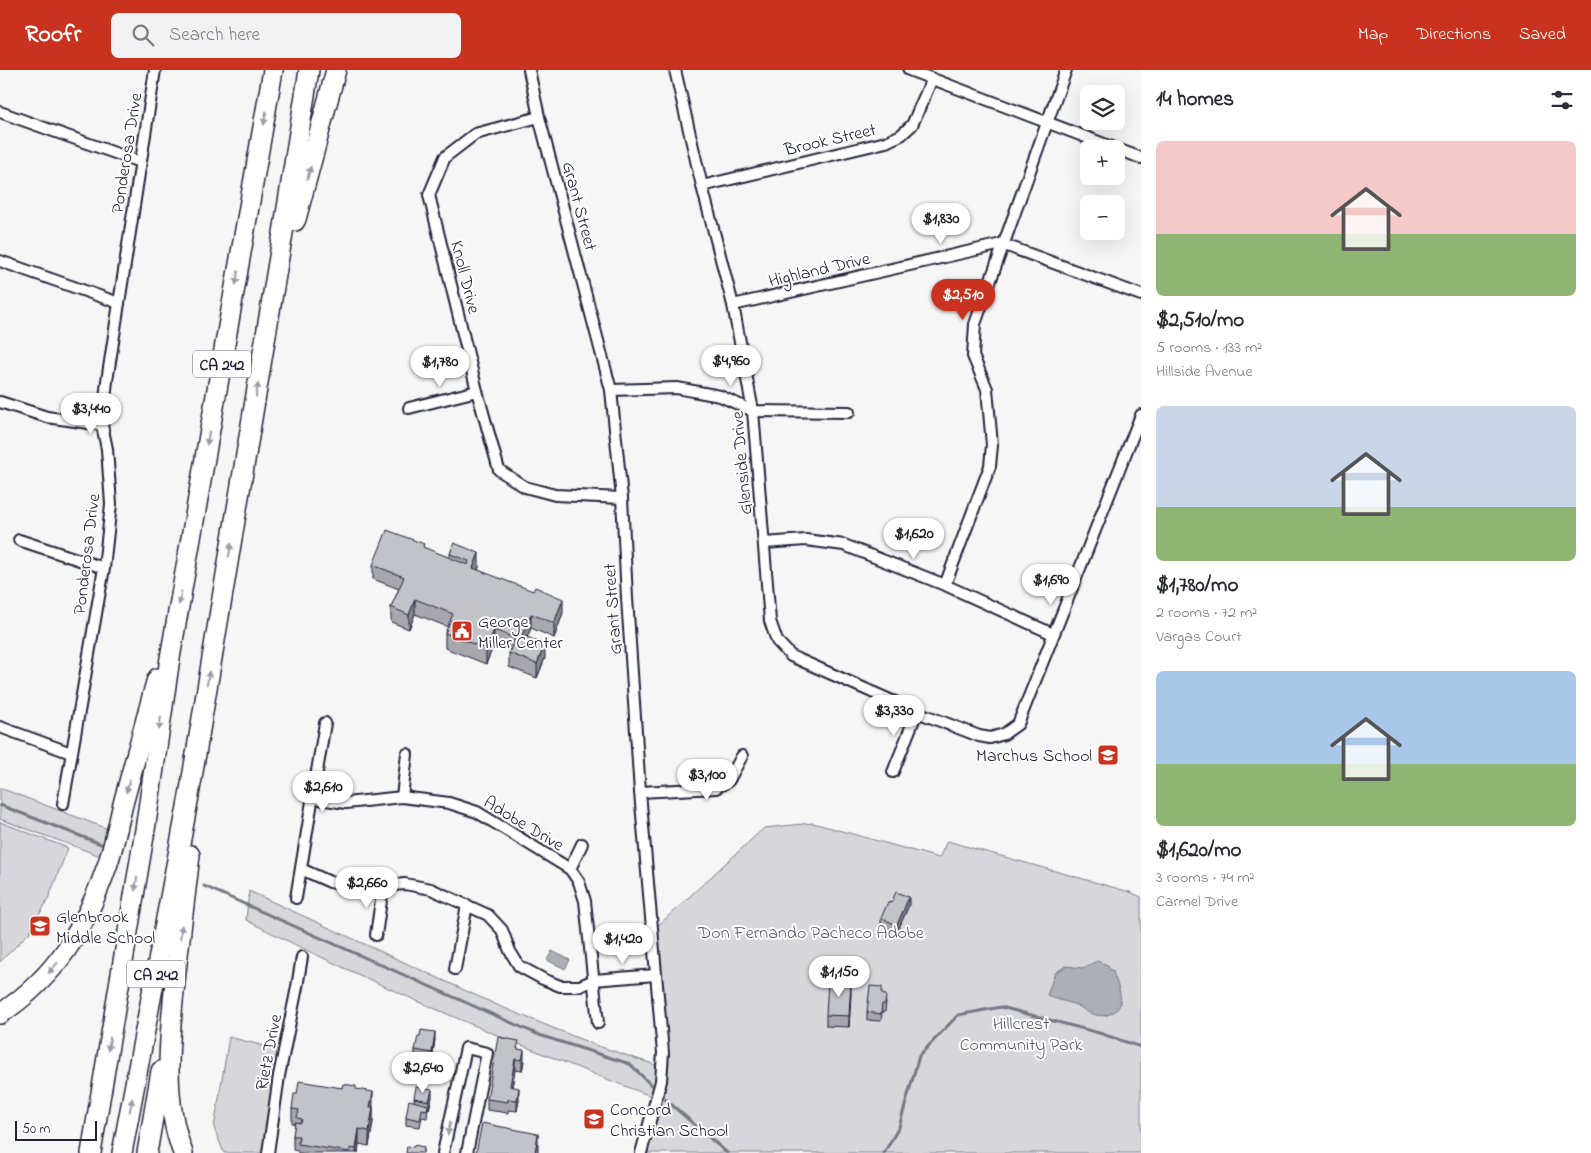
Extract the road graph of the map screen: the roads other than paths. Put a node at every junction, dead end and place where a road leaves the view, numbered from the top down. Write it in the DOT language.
graph roads {
  1 [pos="155,70"];
  2 [pos="273,70"];
  3 [pos="309,70"];
  4 [pos="336,70"];
  5 [pos="528,70"];
  6 [pos="675,70"];
  7 [pos="909,70"];
  8 [pos="1066,70"];
  9 [pos="932,79"];
  10 [pos="0,112"];
  11 [pos="540,117"];
  12 [pos="1047,121"];
  13 [pos="1141,158"];
  14 [pos="140,162"];
  15 [pos="702,186"];
  16 [pos="283,233"];
  17 [pos="1002,244"];
  18 [pos="0,261"];
  19 [pos="1141,295"];
  20 [pos="120,303"];
  21 [pos="733,305"];
  22 [pos="611,390"];
  23 [pos="476,391"];
  24 [pos="0,402"];
  25 [pos="409,408"];
  26 [pos="753,411"];
  27 [pos="849,412"];
  28 [pos="1141,415"];
  29 [pos="102,425"];
  30 [pos="622,498"];
  31 [pos="20,540"];
  32 [pos="764,543"];
  33 [pos="104,568"];
  34 [pos="945,586"];
  35 [pos="1053,634"];
  36 [pos="170,658"];
  37 [pos="917,712"];
  38 [pos="325,723"];
  39 [pos="0,727"];
  40 [pos="71,753"];
  41 [pos="407,754"];
  42 [pos="742,756"];
  43 [pos="893,772"];
  44 [pos="640,792"];
  45 [pos="189,796"];
  46 [pos="402,797"];
  47 [pos="313,798"];
  48 [pos="63,804"];
  49 [pos="582,844"];
  50 [pos="301,869"];
  51 [pos="570,869"];
  52 [pos="383,886"];
  53 [pos="296,898"];
  54 [pos="467,906"];
  55 [pos="376,935"];
  56 [pos="302,957"];
  57 [pos="455,968"];
  58 [pos="655,974"];
  59 [pos="594,980"];
  60 [pos="172,1008"];
  61 [pos="0,1014"];
  62 [pos="598,1023"];
  63 [pos="91,1153"];
  64 [pos="122,1153"];
  65 [pos="147,1153"];
  66 [pos="183,1153"];
  67 [pos="268,1153"];
  68 [pos="443,1153"];
  69 [pos="467,1153"];
  70 [pos="641,1153"];
  1 -- 14 [label="street, Ponderosa Drive"];
  2 -- 36 [label="highway, CA 242, one-way"];
  3 -- 16 [label="highway, CA 242"];
  16 -- 4 [label="highway, one-way"];
  5 -- 11 [label="street, Grant Street"];
  6 -- 15 [label="street, Glenside Drive"];
  7 -- 9 [label="street"];
  8 -- 12 [label="street"];
  9 -- 12 [label="street"];
  9 -- 15 [label="street, Brook Street"];
  10 -- 14 [label="street"];
  11 -- 22 [label="street, Grant Street"];
  11 -- 23 [label="street, Knoll Drive"];
  12 -- 13 [label="street"];
  12 -- 17 [label="street"];
  14 -- 20 [label="street, Ponderosa Drive"];
  15 -- 21 [label="street, Glenside Drive"];
  45 -- 16 [label="highway, CA 242, one-way"];
  17 -- 19 [label="street"];
  17 -- 21 [label="street, Highland Drive"];
  17 -- 34 [label="street"];
  18 -- 20 [label="street"];
  20 -- 29 [label="street, Ponderosa Drive"];
  21 -- 26 [label="street, Glenside Drive"];
  22 -- 26 [label="street"];
  22 -- 30 [label="street, Grant Street"];
  23 -- 25 [label="street"];
  23 -- 30 [label="street, Knoll Drive"];
  24 -- 29 [label="street"];
  26 -- 27 [label="street"];
  26 -- 32 [label="street, Glenside Drive"];
  28 -- 35 [label="street, Glenside Drive"];
  29 -- 33 [label="street, Ponderosa Drive"];
  30 -- 44 [label="street, Grant Street"];
  31 -- 33 [label="street"];
  32 -- 34 [label="street"];
  32 -- 37 [label="street, Glenside Drive"];
  33 -- 40 [label="street, Ponderosa Drive"];
  34 -- 35 [label="street"];
  35 -- 37 [label="street, Glenside Drive"];
  36 -- 61 [label="highway, one-way"];
  36 -- 63 [label="highway, CA 242, one-way"];
  37 -- 43 [label="street"];
  38 -- 47 [label="street"];
  39 -- 40 [label="street"];
  40 -- 48 [label="street, Ponderosa Drive"];
  41 -- 46 [label="street"];
  42 -- 44 [label="street"];
  44 -- 58 [label="street, Grant Street"];
  60 -- 45 [label="highway, one-way"];
  64 -- 45 [label="highway, CA 242, one-way"];
  46 -- 47 [label="street, Adobe Drive"];
  46 -- 51 [label="street, Adobe Drive"];
  47 -- 50 [label="street"];
  49 -- 51 [label="street, Adobe Drive"];
  50 -- 52 [label="street"];
  50 -- 53 [label="street"];
  51 -- 59 [label="street, Adobe Drive"];
  52 -- 54 [label="street"];
  52 -- 55 [label="street"];
  54 -- 57 [label="street"];
  54 -- 59 [label="street"];
  56 -- 67 [label="street, Rietz Drive"];
  58 -- 59 [label="street"];
  58 -- 70 [label="street, Grant Street"];
  59 -- 62 [label="street, Adobe Drive"];
  60 -- 65 [label="highway"];
  60 -- 66 [label="highway"];
  69 -- 68 [label="street, one-way"];
}
